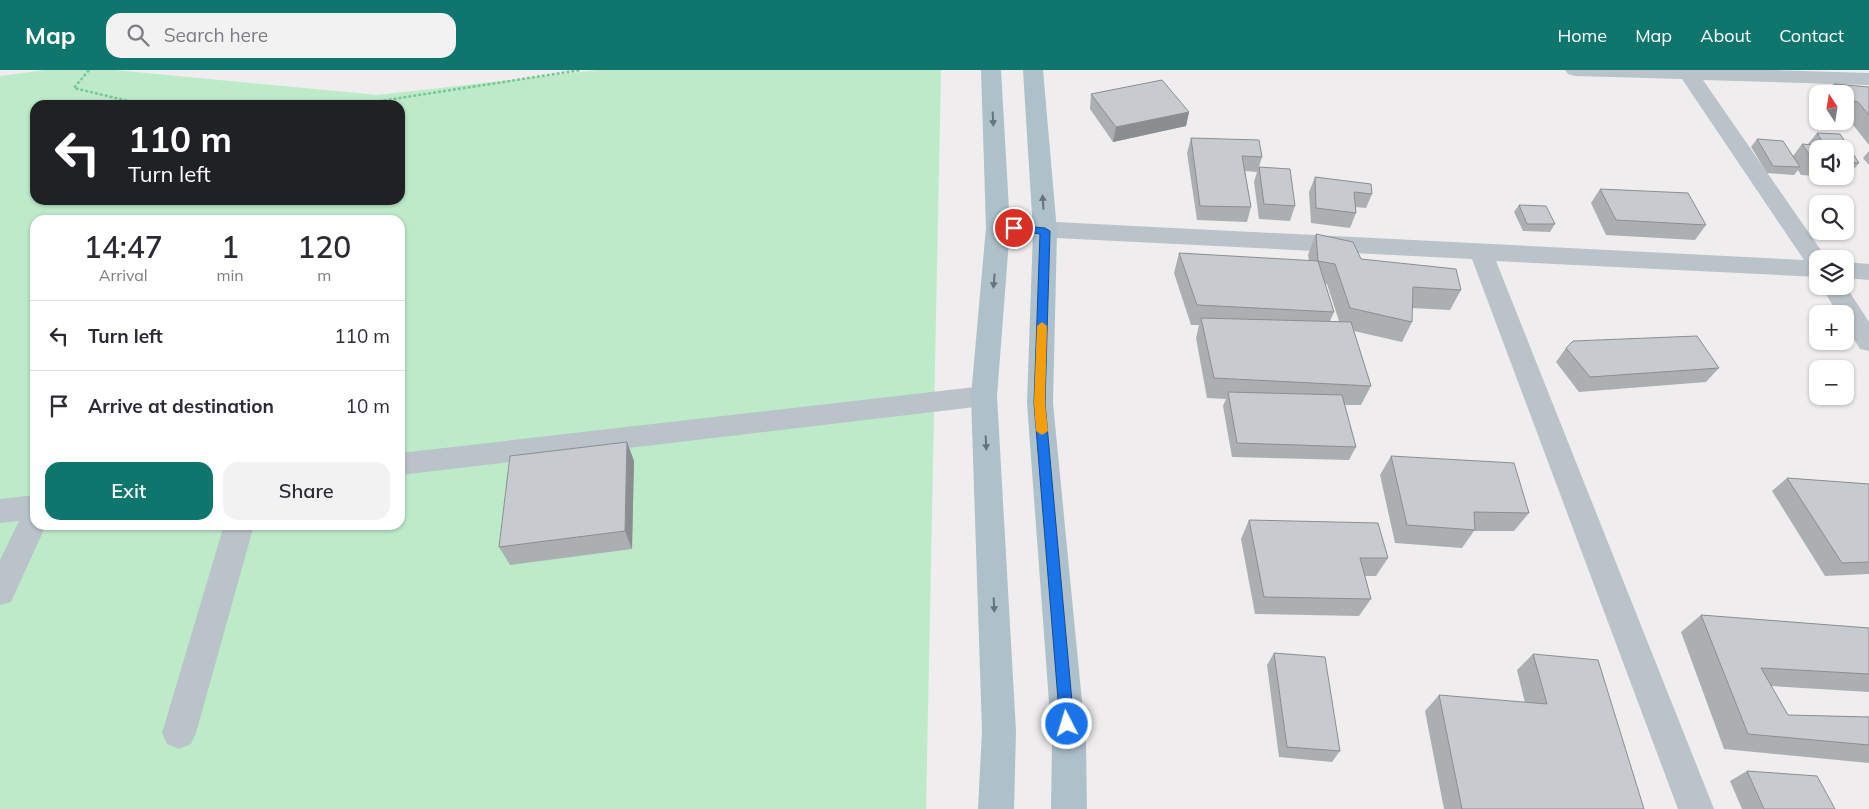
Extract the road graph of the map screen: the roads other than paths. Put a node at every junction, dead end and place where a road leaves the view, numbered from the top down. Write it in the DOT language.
graph roads {
  1 [pos="990,70"];
  2 [pos="1034,70"];
  3 [pos="1575,70"];
  4 [pos="1688,73"];
  5 [pos="1774,73"];
  6 [pos="1869,79"];
  7 [pos="998,227"];
  8 [pos="1045,231"];
  9 [pos="1809,251"];
  10 [pos="1481,252"];
  11 [pos="1809,269"];
  12 [pos="1854,271"];
  13 [pos="1869,272"];
  14 [pos="1838,295"];
  15 [pos="1869,342"];
  16 [pos="984,396"];
  17 [pos="405,463"];
  18 [pos="30,508"];
  19 [pos="0,511"];
  20 [pos="30,528"];
  21 [pos="238,530"];
  22 [pos="0,592"];
  23 [pos="179,734"];
  24 [pos="996,809"];
  25 [pos="1069,809"];
  26 [pos="1696,809"];
  1 -- 7 [label="main road, one-way"];
  8 -- 2 [label="main road, one-way"];
  3 -- 4 [label="street"];
  4 -- 5 [label="street"];
  4 -- 9 [label="street"];
  5 -- 6 [label="street"];
  7 -- 8 [label="street"];
  7 -- 16 [label="main road, one-way"];
  8 -- 10 [label="street"];
  8 -- 25 [label="main road"];
  10 -- 11 [label="street"];
  10 -- 26 [label="street"];
  12 -- 13 [label="street"];
  14 -- 15 [label="street"];
  16 -- 17 [label="street"];
  16 -- 24 [label="main road, one-way"];
  18 -- 19 [label="street"];
  20 -- 22 [label="street"];
  21 -- 23 [label="street"];
}
